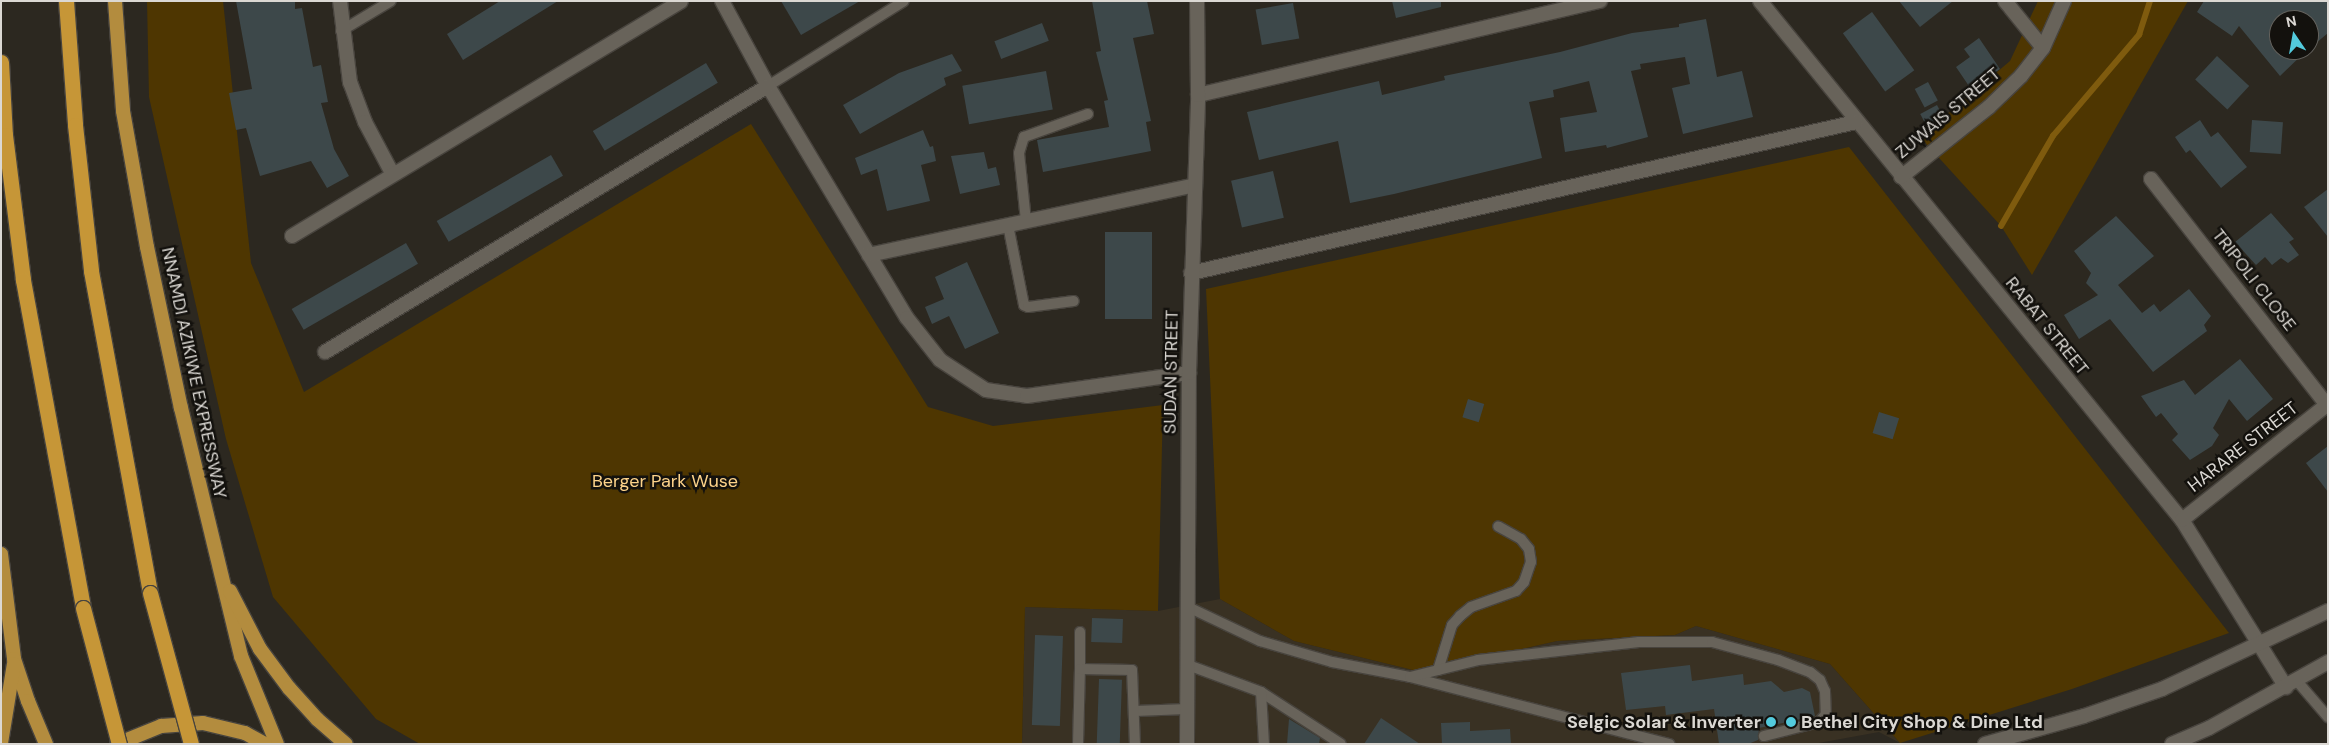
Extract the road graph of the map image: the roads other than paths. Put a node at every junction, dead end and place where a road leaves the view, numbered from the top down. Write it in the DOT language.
graph roads {
  1 [pos="66,1"];
  2 [pos="115,1"];
  3 [pos="340,1"];
  4 [pos="391,1"];
  5 [pos="681,1"];
  6 [pos="722,1"];
  7 [pos="904,1"];
  8 [pos="1197,1"];
  9 [pos="1600,1"];
  10 [pos="1760,1"];
  11 [pos="2005,1"];
  12 [pos="2064,1"];
  13 [pos="341,31"];
  14 [pos="2043,48"];
  15 [pos="1,62"];
  16 [pos="768,86"];
  17 [pos="1198,95"];
  18 [pos="1088,114"];
  19 [pos="1856,122"];
  20 [pos="392,173"];
  21 [pos="1901,177"];
  22 [pos="2151,179"];
  23 [pos="1195,185"];
  24 [pos="1026,221"];
  25 [pos="1008,225"];
  26 [pos="292,236"];
  27 [pos="869,255"];
  28 [pos="1191,274"];
  29 [pos="1074,301"];
  30 [pos="325,352"];
  31 [pos="1189,374"];
  32 [pos="2327,404"];
  33 [pos="2182,520"];
  34 [pos="1498,526"];
  35 [pos="1,554"];
  36 [pos="218,566"];
  37 [pos="1188,607"];
  38 [pos="2328,611"];
  39 [pos="1080,632"];
  40 [pos="2257,642"];
  41 [pos="14,658"];
  42 [pos="2328,662"];
  43 [pos="1188,665"];
  44 [pos="1080,669"];
  45 [pos="1438,670"];
  46 [pos="1410,677"];
  47 [pos="2291,684"];
  48 [pos="1261,692"];
  49 [pos="1187,709"];
  50 [pos="1135,711"];
  51 [pos="2328,717"];
  52 [pos="1764,736"];
  53 [pos="1,744"];
  54 [pos="46,744"];
  55 [pos="118,744"];
  56 [pos="191,744"];
  57 [pos="265,744"];
  58 [pos="277,744"];
  59 [pos="346,744"];
  60 [pos="1078,744"];
  61 [pos="1135,744"];
  62 [pos="1187,744"];
  63 [pos="1264,744"];
  64 [pos="1341,744"];
  65 [pos="1669,744"];
  66 [pos="1985,744"];
  67 [pos="2172,744"];
  1 -- 56 [label="highway, bridge"];
  2 -- 36 [label="highway, NNAMDI AZIKIWE EXPRESSWAY"];
  3 -- 13 [label="street"];
  4 -- 13 [label="lane"];
  5 -- 20 [label="street"];
  6 -- 16 [label="street"];
  7 -- 16 [label="lane"];
  8 -- 17 [label="street, SUDAN STREET"];
  9 -- 17 [label="street"];
  10 -- 19 [label="street, RABAT STREET"];
  11 -- 14 [label="street"];
  12 -- 14 [label="street, ZUWAIS STREET"];
  13 -- 20 [label="street"];
  14 -- 21 [label="street, ZUWAIS STREET"];
  15 -- 55 [label="highway, bridge"];
  16 -- 27 [label="street"];
  16 -- 30 [label="street"];
  17 -- 23 [label="street, SUDAN STREET"];
  18 -- 24 [label="lane"];
  19 -- 21 [label="street, RABAT STREET"];
  19 -- 28 [label="street"];
  20 -- 26 [label="street"];
  21 -- 33 [label="street, RABAT STREET"];
  22 -- 32 [label="street, TRIPOLI CLOSE"];
  23 -- 24 [label="street"];
  23 -- 28 [label="street, SUDAN STREET"];
  24 -- 25 [label="street"];
  25 -- 27 [label="street"];
  25 -- 29 [label="lane"];
  27 -- 31 [label="street"];
  28 -- 31 [label="street, SUDAN STREET"];
  31 -- 37 [label="street, SUDAN STREET"];
  32 -- 33 [label="street, HARARE STREET"];
  33 -- 40 [label="street, RABAT STREET"];
  34 -- 45 [label="lane"];
  35 -- 41 [label="highway"];
  36 -- 58 [label="highway, NNAMDI AZIKIWE EXPRESSWAY"];
  36 -- 59 [label="highway"];
  37 -- 43 [label="street, SUDAN STREET"];
  37 -- 46 [label="lane"];
  38 -- 40 [label="street"];
  39 -- 44 [label="lane"];
  40 -- 47 [label="street, RABAT STREET"];
  40 -- 66 [label="street"];
  41 -- 53 [label="highway"];
  41 -- 54 [label="highway"];
  42 -- 47 [label="street"];
  43 -- 48 [label="lane"];
  43 -- 49 [label="street, SUDAN STREET"];
  44 -- 50 [label="lane"];
  44 -- 60 [label="lane"];
  45 -- 46 [label="lane"];
  45 -- 52 [label="lane"];
  46 -- 65 [label="lane"];
  47 -- 51 [label="lane"];
  47 -- 67 [label="street"];
  48 -- 63 [label="lane"];
  48 -- 64 [label="lane"];
  49 -- 50 [label="lane"];
  49 -- 62 [label="street, SUDAN STREET"];
  50 -- 61 [label="lane"];
  55 -- 57 [label="highway"];
}
